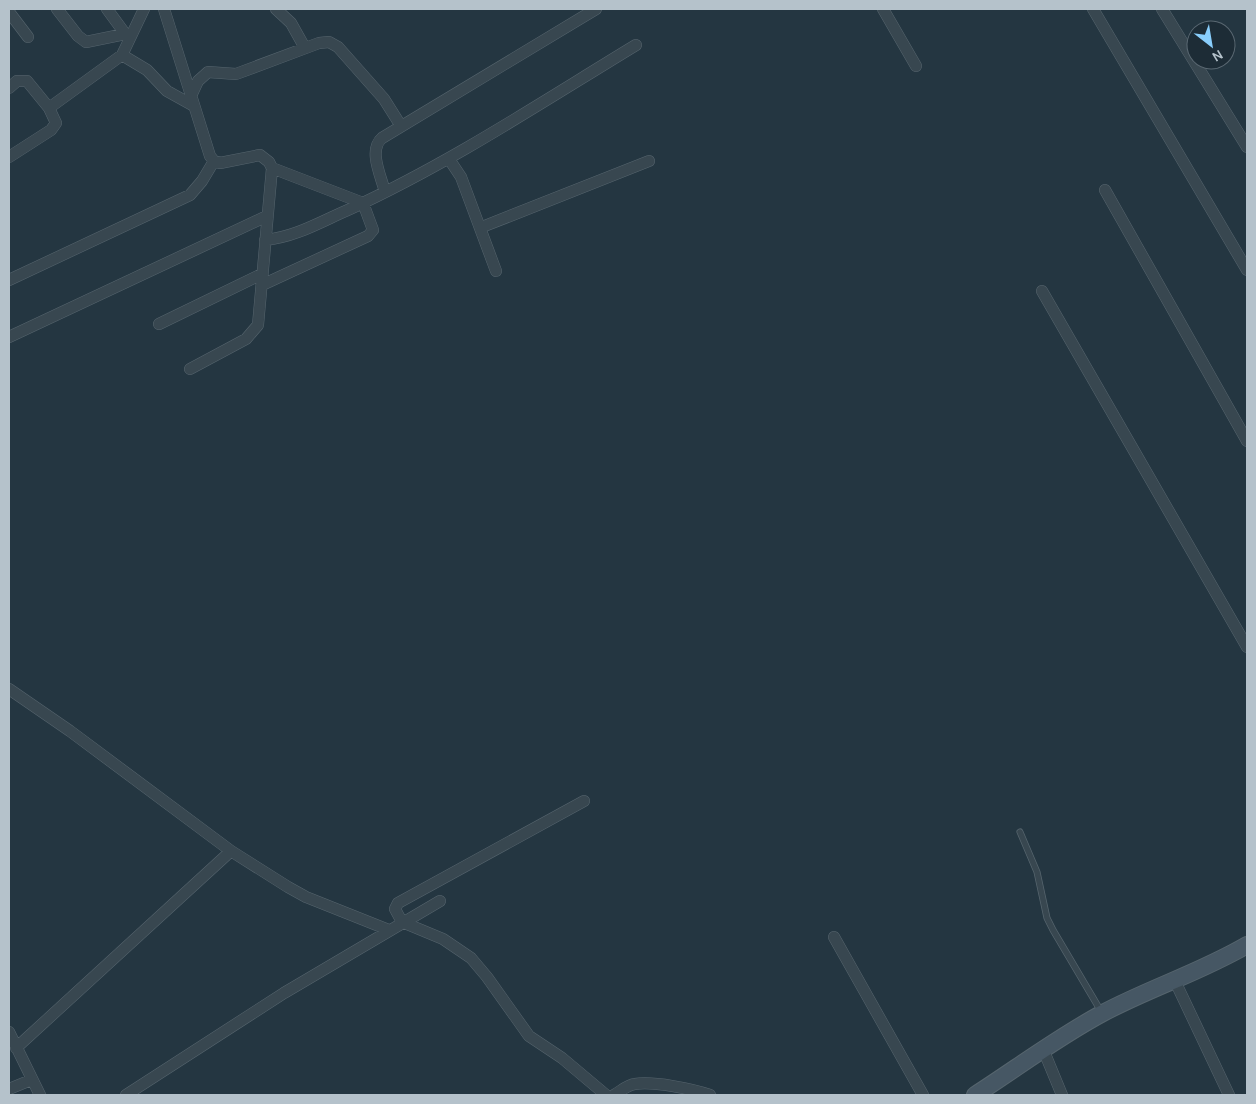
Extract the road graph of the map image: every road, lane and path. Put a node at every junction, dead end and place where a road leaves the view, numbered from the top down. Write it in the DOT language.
graph roads {
  1 [pos="57,9"];
  2 [pos="107,9"];
  3 [pos="144,9"];
  4 [pos="164,9"];
  5 [pos="276,9"];
  6 [pos="596,9"];
  7 [pos="884,9"];
  8 [pos="1093,9"];
  9 [pos="1162,9"];
  10 [pos="9,12"];
  11 [pos="28,37"];
  12 [pos="128,37"];
  13 [pos="636,45"];
  14 [pos="305,48"];
  15 [pos="122,55"];
  16 [pos="916,66"];
  17 [pos="9,88"];
  18 [pos="192,101"];
  19 [pos="49,108"];
  20 [pos="401,126"];
  21 [pos="1247,147"];
  22 [pos="9,156"];
  23 [pos="449,158"];
  24 [pos="214,161"];
  25 [pos="649,161"];
  26 [pos="272,168"];
  27 [pos="1104,190"];
  28 [pos="385,192"];
  29 [pos="363,203"];
  30 [pos="267,216"];
  31 [pos="482,227"];
  32 [pos="266,236"];
  33 [pos="1247,270"];
  34 [pos="496,271"];
  35 [pos="262,279"];
  36 [pos="9,280"];
  37 [pos="1042,291"];
  38 [pos="159,324"];
  39 [pos="9,337"];
  40 [pos="190,369"];
  41 [pos="1247,441"];
  42 [pos="1247,647"];
  43 [pos="9,689"];
  44 [pos="584,801"];
  45 [pos="1020,832"];
  46 [pos="231,851"];
  47 [pos="440,900"];
  48 [pos="402,922"];
  49 [pos="388,930"];
  50 [pos="834,938"];
  51 [pos="1247,946"];
  52 [pos="1174,980"];
  53 [pos="1102,1013"];
  54 [pos="9,1032"];
  55 [pos="16,1048"];
  56 [pos="1043,1050"];
  57 [pos="31,1080"];
  58 [pos="9,1089"];
  59 [pos="40,1095"];
  60 [pos="126,1095"];
  61 [pos="606,1095"];
  62 [pos="614,1095"];
  63 [pos="710,1095"];
  64 [pos="923,1095"];
  65 [pos="975,1095"];
  66 [pos="1062,1095"];
  67 [pos="1229,1095"];
  1 -- 12 [label="street"];
  2 -- 12 [label="street"];
  3 -- 12 [label="street"];
  4 -- 18 [label="street"];
  5 -- 14 [label="street"];
  6 -- 20 [label="street"];
  7 -- 16 [label="street"];
  8 -- 33 [label="street"];
  9 -- 21 [label="street"];
  10 -- 11 [label="street"];
  12 -- 15 [label="street"];
  13 -- 23 [label="street"];
  14 -- 18 [label="street"];
  14 -- 20 [label="street"];
  15 -- 18 [label="street"];
  15 -- 19 [label="street"];
  17 -- 19 [label="street"];
  18 -- 24 [label="street"];
  19 -- 22 [label="street"];
  20 -- 28 [label="street"];
  23 -- 28 [label="street"];
  23 -- 31 [label="street"];
  24 -- 26 [label="street"];
  24 -- 36 [label="street"];
  25 -- 31 [label="street"];
  26 -- 29 [label="street"];
  26 -- 30 [label="street"];
  27 -- 41 [label="street"];
  28 -- 29 [label="street"];
  29 -- 32 [label="street"];
  29 -- 35 [label="street"];
  30 -- 32 [label="street"];
  30 -- 39 [label="street"];
  31 -- 34 [label="street"];
  32 -- 35 [label="street"];
  35 -- 38 [label="street"];
  35 -- 40 [label="street"];
  37 -- 42 [label="street"];
  43 -- 46 [label="street"];
  44 -- 48 [label="street"];
  45 -- 53 [label="lane"];
  46 -- 49 [label="street"];
  46 -- 55 [label="street"];
  47 -- 48 [label="street"];
  48 -- 49 [label="street"];
  48 -- 61 [label="street"];
  49 -- 60 [label="street"];
  50 -- 64 [label="street"];
  51 -- 52 [label="street"];
  52 -- 53 [label="street"];
  52 -- 67 [label="street"];
  53 -- 56 [label="street"];
  54 -- 55 [label="street"];
  55 -- 57 [label="street"];
  56 -- 65 [label="street"];
  56 -- 66 [label="street"];
  57 -- 58 [label="street"];
  57 -- 59 [label="street"];
  62 -- 63 [label="street"];
}
